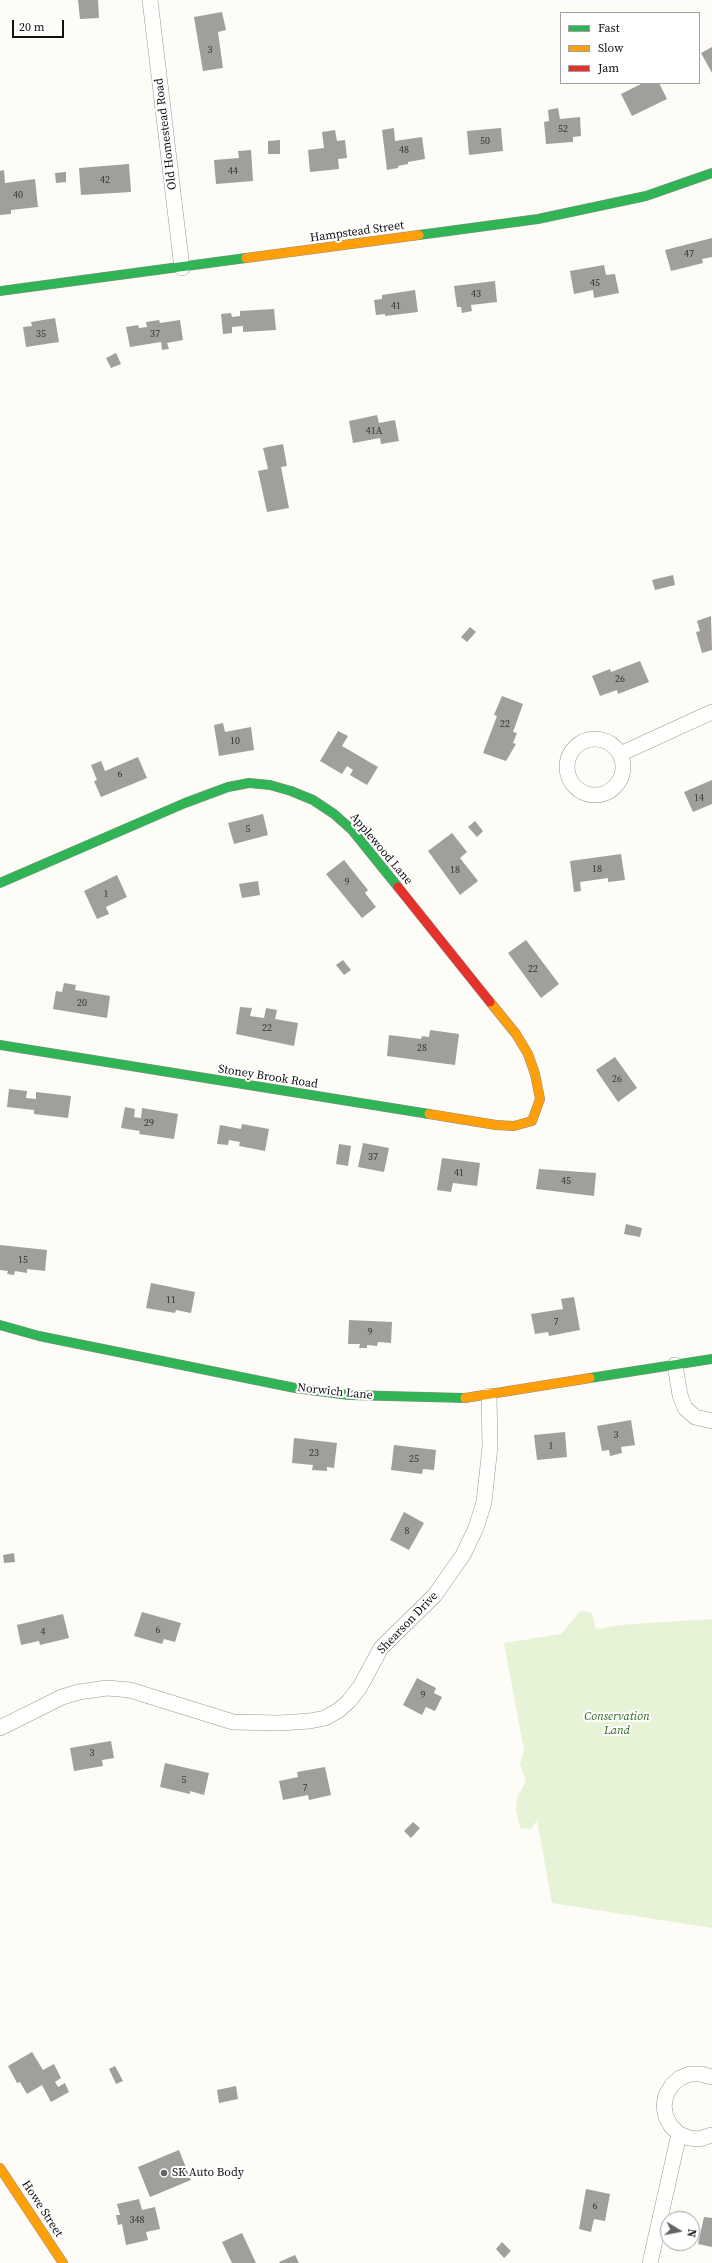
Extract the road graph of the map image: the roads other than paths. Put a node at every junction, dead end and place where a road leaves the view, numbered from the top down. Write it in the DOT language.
graph roads {
  1 [pos="150,0"];
  2 [pos="712,173"];
  3 [pos="182,268"];
  4 [pos="0,291"];
  5 [pos="712,712"];
  6 [pos="620,754"];
  7 [pos="0,883"];
  8 [pos="0,1045"];
  9 [pos="532,1121"];
  10 [pos="0,1325"];
  11 [pos="712,1359"];
  12 [pos="675,1365"];
  13 [pos="489,1396"];
  14 [pos="712,1421"];
  15 [pos="0,1728"];
  16 [pos="712,2077"];
  17 [pos="679,2134"];
  18 [pos="712,2135"];
  19 [pos="0,2168"];
  20 [pos="63,2263"];
  21 [pos="650,2263"];
  1 -- 3 [label="street, Old Homestead Road"];
  2 -- 3 [label="street, Hampstead Street"];
  3 -- 4 [label="street, Hampstead Street"];
  5 -- 6 [label="street"];
  7 -- 9 [label="street, Applewood Lane"];
  8 -- 9 [label="street, Stoney Brook Road"];
  10 -- 13 [label="street, Norwich Lane"];
  11 -- 12 [label="street, Norwich Lane"];
  12 -- 13 [label="street, Norwich Lane"];
  12 -- 14 [label="street"];
  13 -- 15 [label="street, Shearson Drive"];
  16 -- 17 [label="street"];
  17 -- 18 [label="street"];
  17 -- 21 [label="street"];
  19 -- 20 [label="street, Howe Street"];
}
